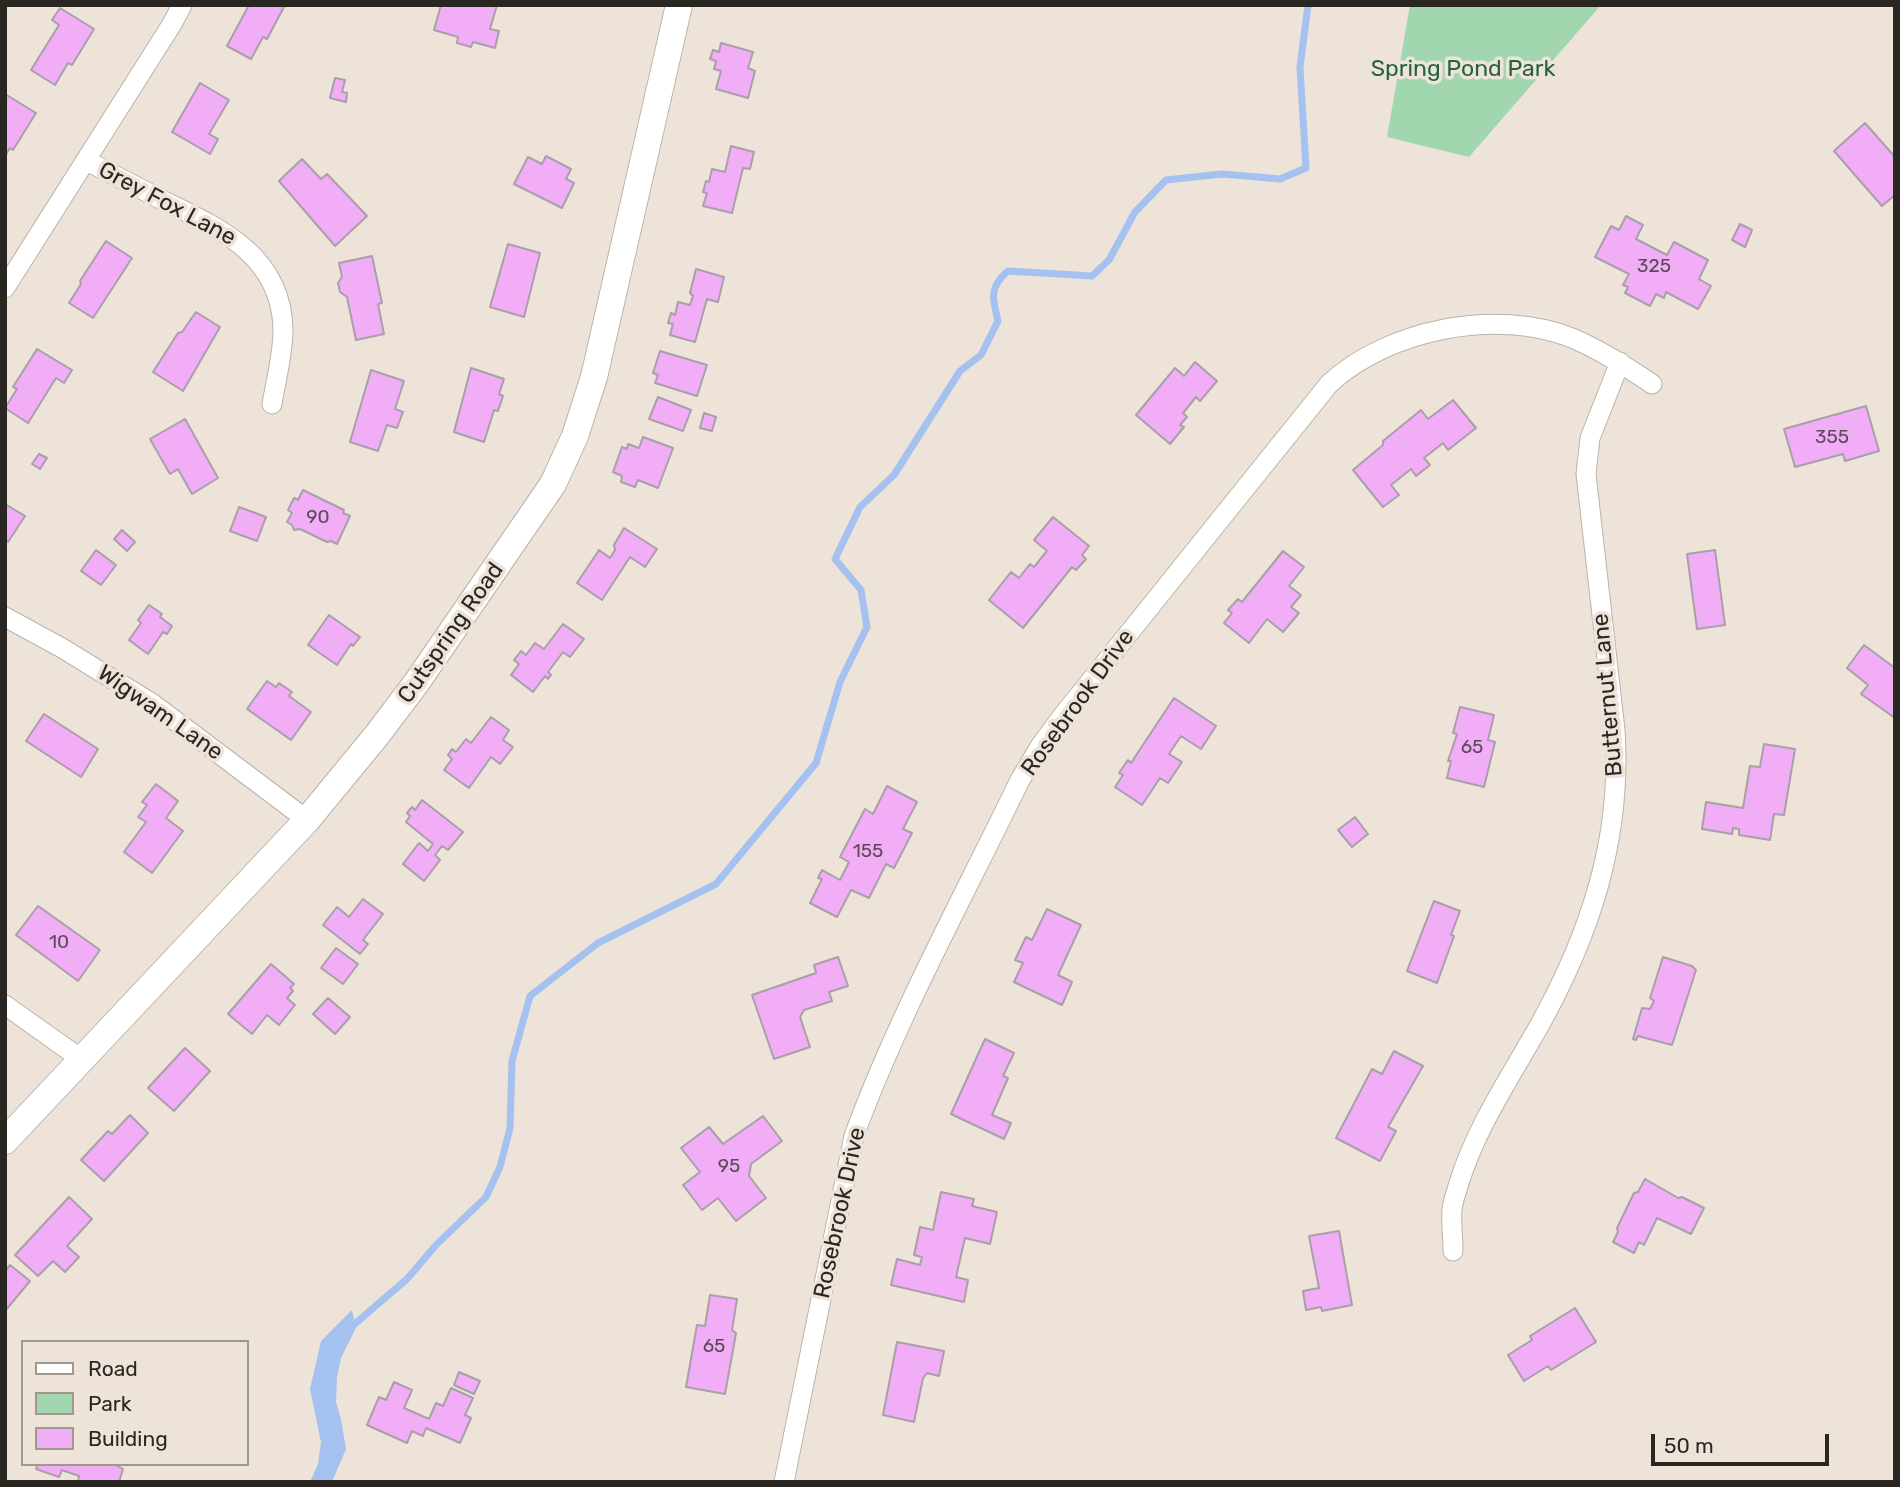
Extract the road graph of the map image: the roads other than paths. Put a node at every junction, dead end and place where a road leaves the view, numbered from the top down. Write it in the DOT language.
graph roads {
  1 [pos="182,5"];
  2 [pos="679,5"];
  3 [pos="87,162"];
  4 [pos="5,288"];
  5 [pos="1620,362"];
  6 [pos="1652,383"];
  7 [pos="272,404"];
  8 [pos="5,617"];
  9 [pos="307,820"];
  10 [pos="5,1004"];
  11 [pos="81,1059"];
  12 [pos="5,1141"];
  13 [pos="1453,1251"];
  14 [pos="784,1482"];
  1 -- 3 [label="street"];
  2 -- 9 [label="street, Cutspring Road"];
  3 -- 4 [label="street"];
  3 -- 7 [label="street, Grey Fox Lane"];
  5 -- 6 [label="street, Rosebrook Drive"];
  5 -- 13 [label="street, Butternut Lane"];
  5 -- 14 [label="street, Rosebrook Drive"];
  8 -- 9 [label="street, Wigwam Lane"];
  9 -- 11 [label="street, Cutspring Road"];
  10 -- 11 [label="street"];
  11 -- 12 [label="street, Cutspring Road"];
}
